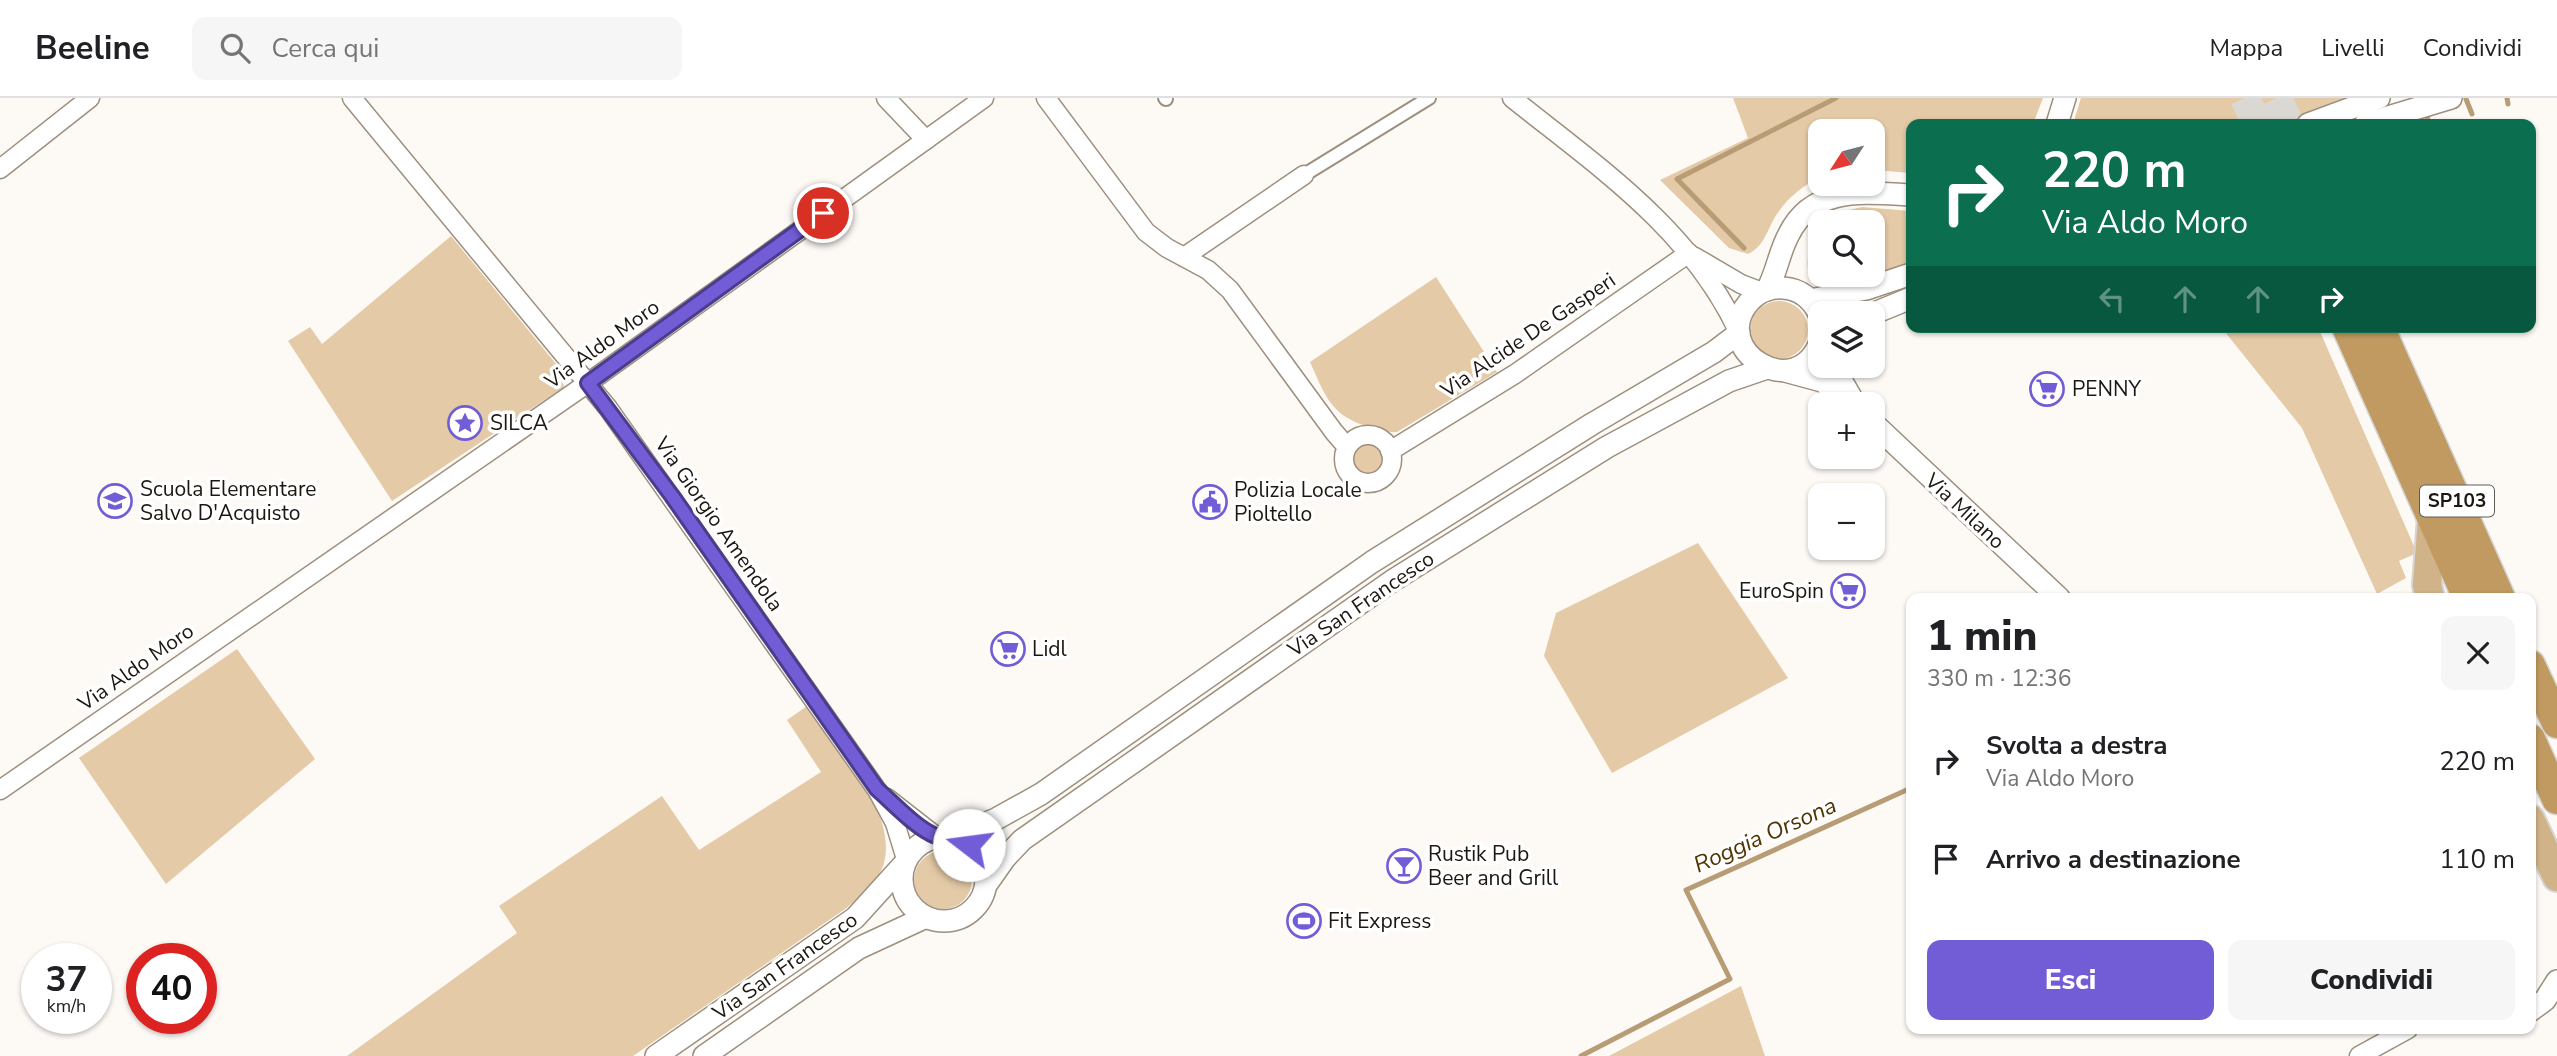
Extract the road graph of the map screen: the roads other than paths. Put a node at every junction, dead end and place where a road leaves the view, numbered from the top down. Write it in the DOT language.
graph roads {
  1 [pos="90,98"];
  2 [pos="352,98"];
  3 [pos="886,98"];
  4 [pos="984,98"];
  5 [pos="1045,98"];
  6 [pos="1429,98"];
  7 [pos="1512,98"];
  8 [pos="2066,98"];
  9 [pos="2379,98"];
  10 [pos="2451,98"];
  11 [pos="2059,119"];
  12 [pos="2322,119"];
  13 [pos="2382,119"];
  14 [pos="926,139"];
  15 [pos="0,169"];
  16 [pos="1304,175"];
  17 [pos="1906,195"];
  18 [pos="1807,212"];
  19 [pos="1689,253"];
  20 [pos="1184,257"];
  21 [pos="1906,276"];
  22 [pos="1764,291"];
  23 [pos="1906,300"];
  24 [pos="1809,301"];
  25 [pos="1818,301"];
  26 [pos="1808,302"];
  27 [pos="1885,309"];
  28 [pos="1739,332"];
  29 [pos="2350,333"];
  30 [pos="2382,333"];
  31 [pos="1808,360"];
  32 [pos="1775,369"];
  33 [pos="588,383"];
  34 [pos="1838,392"];
  35 [pos="1885,434"];
  36 [pos="1347,446"];
  37 [pos="1390,451"];
  38 [pos="2432,518"];
  39 [pos="2054,593"];
  40 [pos="2429,593"];
  41 [pos="2466,593"];
  42 [pos="2498,593"];
  43 [pos="2536,668"];
  44 [pos="2536,678"];
  45 [pos="2557,708"];
  46 [pos="2557,723"];
  47 [pos="2536,752"];
  48 [pos="877,789"];
  49 [pos="0,790"];
  50 [pos="2557,799"];
  51 [pos="2536,832"];
  52 [pos="945,837"];
  53 [pos="905,861"];
  54 [pos="2557,877"];
  55 [pos="986,886"];
  56 [pos="926,917"];
  57 [pos="2557,981"];
  58 [pos="2536,1007"];
  59 [pos="2399,1034"];
  60 [pos="656,1056"];
  61 [pos="704,1056"];
  62 [pos="2359,1056"];
  1 -- 15 [label="street"];
  2 -- 33 [label="street, Via Giorgio Amendola"];
  3 -- 14 [label="street"];
  4 -- 14 [label="street, Via Aldo Moro"];
  5 -- 20 [label="street"];
  6 -- 16 [label="street"];
  7 -- 19 [label="street"];
  8 -- 11 [label="street"];
  9 -- 12 [label="street"];
  10 -- 13 [label="street"];
  14 -- 33 [label="street, Via Aldo Moro"];
  16 -- 20 [label="street"];
  17 -- 18 [label="street"];
  18 -- 22 [label="street"];
  18 -- 24 [label="street"];
  19 -- 22 [label="street"];
  19 -- 28 [label="street"];
  19 -- 37 [label="street, Via Alcide De Gasperi"];
  20 -- 36 [label="street"];
  21 -- 25 [label="street"];
  22 -- 26 [label="street"];
  22 -- 28 [label="street"];
  23 -- 27 [label="street"];
  28 -- 32 [label="street"];
  28 -- 52 [label="street, Via San Francesco"];
  29 -- 38 [label="highway, SP103"];
  30 -- 42 [label="highway, SP103"];
  31 -- 32 [label="street, Via San Francesco"];
  32 -- 34 [label="street"];
  32 -- 55 [label="street, Via San Francesco"];
  33 -- 48 [label="street, Via Giorgio Amendola"];
  33 -- 49 [label="street, Via Aldo Moro"];
  35 -- 39 [label="street, Via Milano"];
  36 -- 37 [label="street"];
  36 -- 37 [label="street"];
  38 -- 40 [label="main road"];
  38 -- 41 [label="highway, SP103"];
  43 -- 45 [label="highway"];
  44 -- 46 [label="highway"];
  47 -- 50 [label="highway"];
  48 -- 52 [label="street, Via Giorgio Amendola"];
  48 -- 53 [label="street, Via Giorgio Amendola"];
  51 -- 54 [label="main road"];
  52 -- 53 [label="street"];
  52 -- 55 [label="street"];
  53 -- 56 [label="street"];
  53 -- 60 [label="street, Via San Francesco"];
  55 -- 56 [label="street"];
  56 -- 61 [label="street, Via San Francesco"];
  57 -- 58 [label="street"];
  59 -- 62 [label="street"];
}
